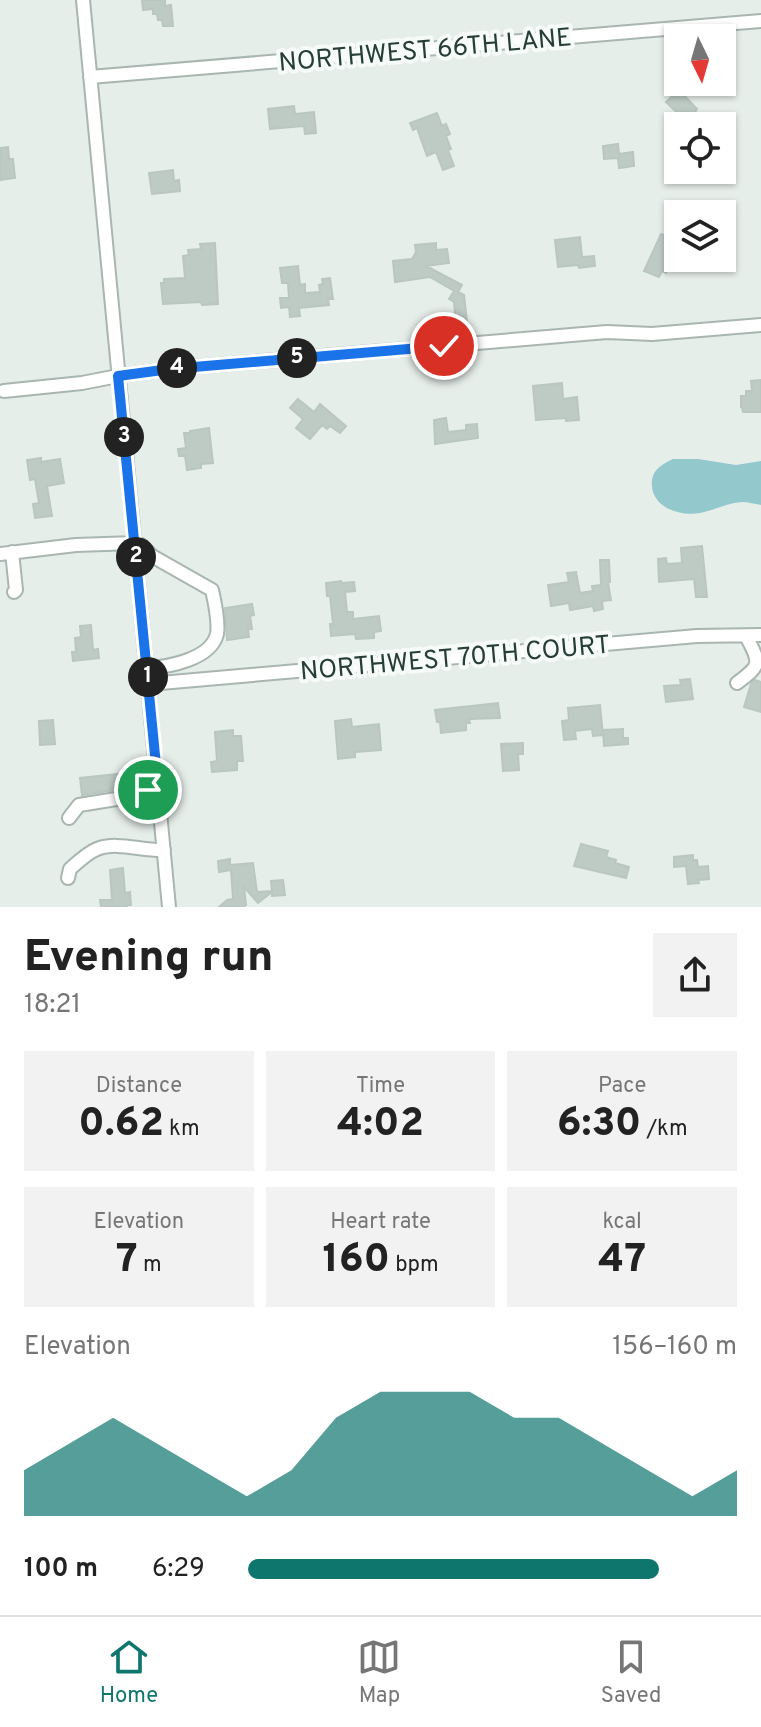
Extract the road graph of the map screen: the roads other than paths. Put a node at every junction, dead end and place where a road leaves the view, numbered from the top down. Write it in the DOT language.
graph roads {
  1 [pos="83,0"];
  2 [pos="761,21"];
  3 [pos="90,77"];
  4 [pos="761,325"];
  5 [pos="118,376"];
  6 [pos="4,391"];
  7 [pos="135,543"];
  8 [pos="6,553"];
  9 [pos="14,592"];
  10 [pos="761,635"];
  11 [pos="746,636"];
  12 [pos="147,668"];
  13 [pos="737,683"];
  14 [pos="149,684"];
  15 [pos="158,786"];
  16 [pos="69,818"];
  17 [pos="164,850"];
  18 [pos="68,878"];
  19 [pos="169,907"];
  1 -- 3 [label="street"];
  2 -- 3 [label="street, NORTHWEST 66TH LANE"];
  3 -- 5 [label="street"];
  4 -- 5 [label="street"];
  5 -- 6 [label="street"];
  5 -- 7 [label="street"];
  7 -- 8 [label="street"];
  7 -- 12 [label="street"];
  7 -- 12 [label="street"];
  8 -- 9 [label="street"];
  10 -- 11 [label="street, NORTHWEST 70TH COURT"];
  11 -- 13 [label="street"];
  11 -- 14 [label="street, NORTHWEST 70TH COURT"];
  12 -- 14 [label="street"];
  14 -- 15 [label="street"];
  15 -- 16 [label="street"];
  15 -- 17 [label="street"];
  17 -- 18 [label="street"];
  17 -- 19 [label="street"];
}
